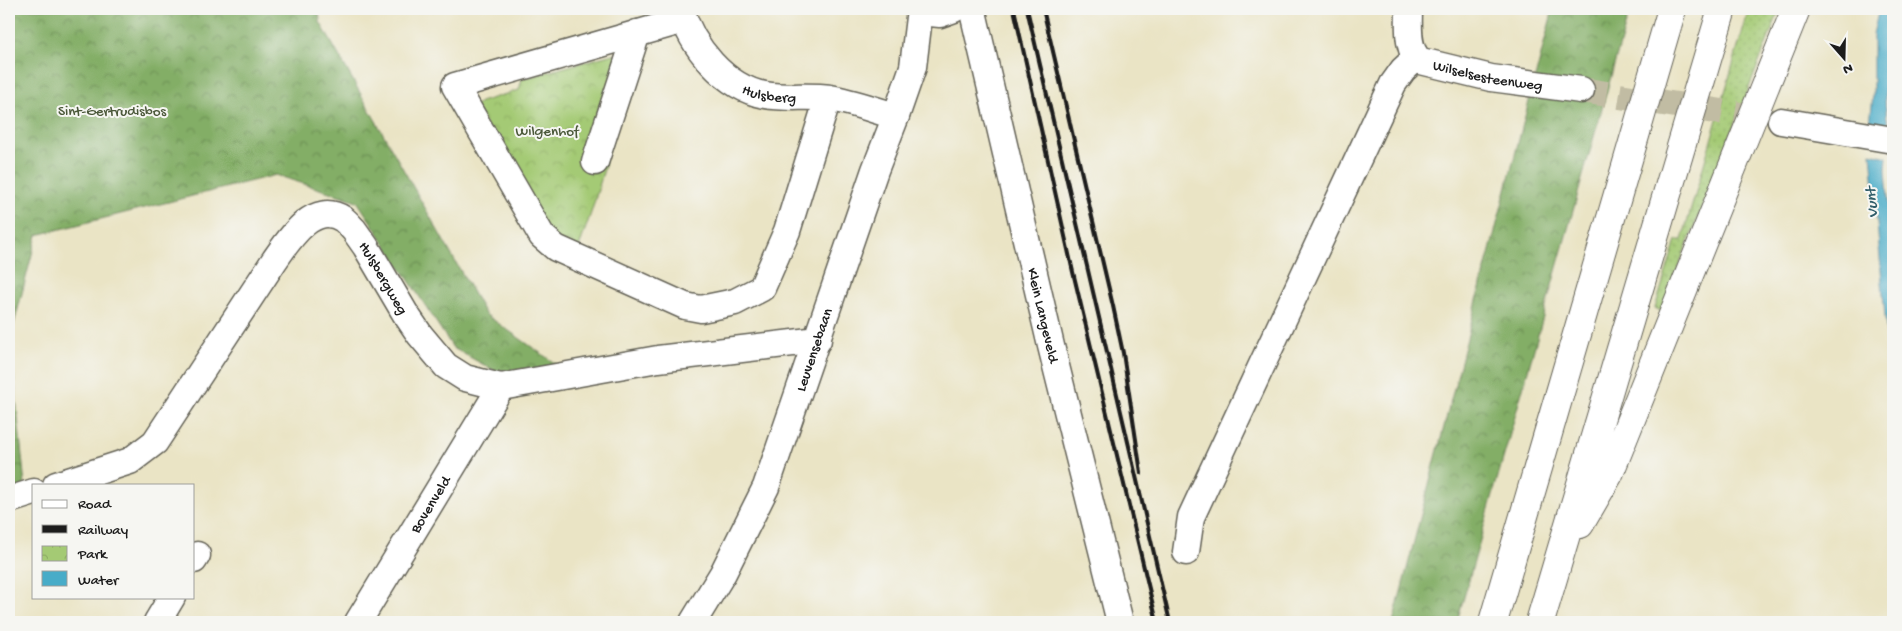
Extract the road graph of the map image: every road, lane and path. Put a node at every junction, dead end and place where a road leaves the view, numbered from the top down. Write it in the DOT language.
graph roads {
  1 [pos="954,9"];
  2 [pos="970,9"];
  3 [pos="1409,9"];
  4 [pos="1672,9"];
  5 [pos="1722,9"];
  6 [pos="1796,9"];
  7 [pos="920,10"];
  8 [pos="682,14"];
  9 [pos="637,33"];
  10 [pos="1416,58"];
  11 [pos="1581,90"];
  12 [pos="828,98"];
  13 [pos="896,116"];
  14 [pos="1781,122"];
  15 [pos="1893,140"];
  16 [pos="595,162"];
  17 [pos="818,340"];
  18 [pos="501,387"];
  19 [pos="59,484"];
  20 [pos="32,493"];
  21 [pos="9,500"];
  22 [pos="1186,552"];
  23 [pos="1556,567"];
  24 [pos="171,598"];
  25 [pos="157,622"];
  26 [pos="358,622"];
  27 [pos="693,622"];
  28 [pos="1120,622"];
  29 [pos="1493,622"];
  30 [pos="1540,622"];
  1 -- 7 [label="street"];
  2 -- 28 [label="street, Klein Langeveld"];
  3 -- 10 [label="street, Wilselsesteenweg"];
  4 -- 29 [label="highway"];
  5 -- 23 [label="highway"];
  6 -- 23 [label="highway"];
  7 -- 13 [label="street, Leuvensebaan"];
  8 -- 9 [label="street"];
  8 -- 12 [label="street, Hulsberg"];
  9 -- 12 [label="street"];
  9 -- 16 [label="street"];
  10 -- 11 [label="street, Wilselsesteenweg"];
  10 -- 22 [label="street"];
  12 -- 13 [label="street, Hulsberg"];
  13 -- 17 [label="street, Leuvensebaan"];
  14 -- 15 [label="street"];
  17 -- 18 [label="street, Hulsbergweg"];
  17 -- 27 [label="street, Leuvensebaan"];
  18 -- 19 [label="street, Hulsbergweg"];
  18 -- 26 [label="street, Bovenveld"];
  20 -- 21 [label="street"];
  23 -- 30 [label="highway"];
  24 -- 25 [label="street"];
}
